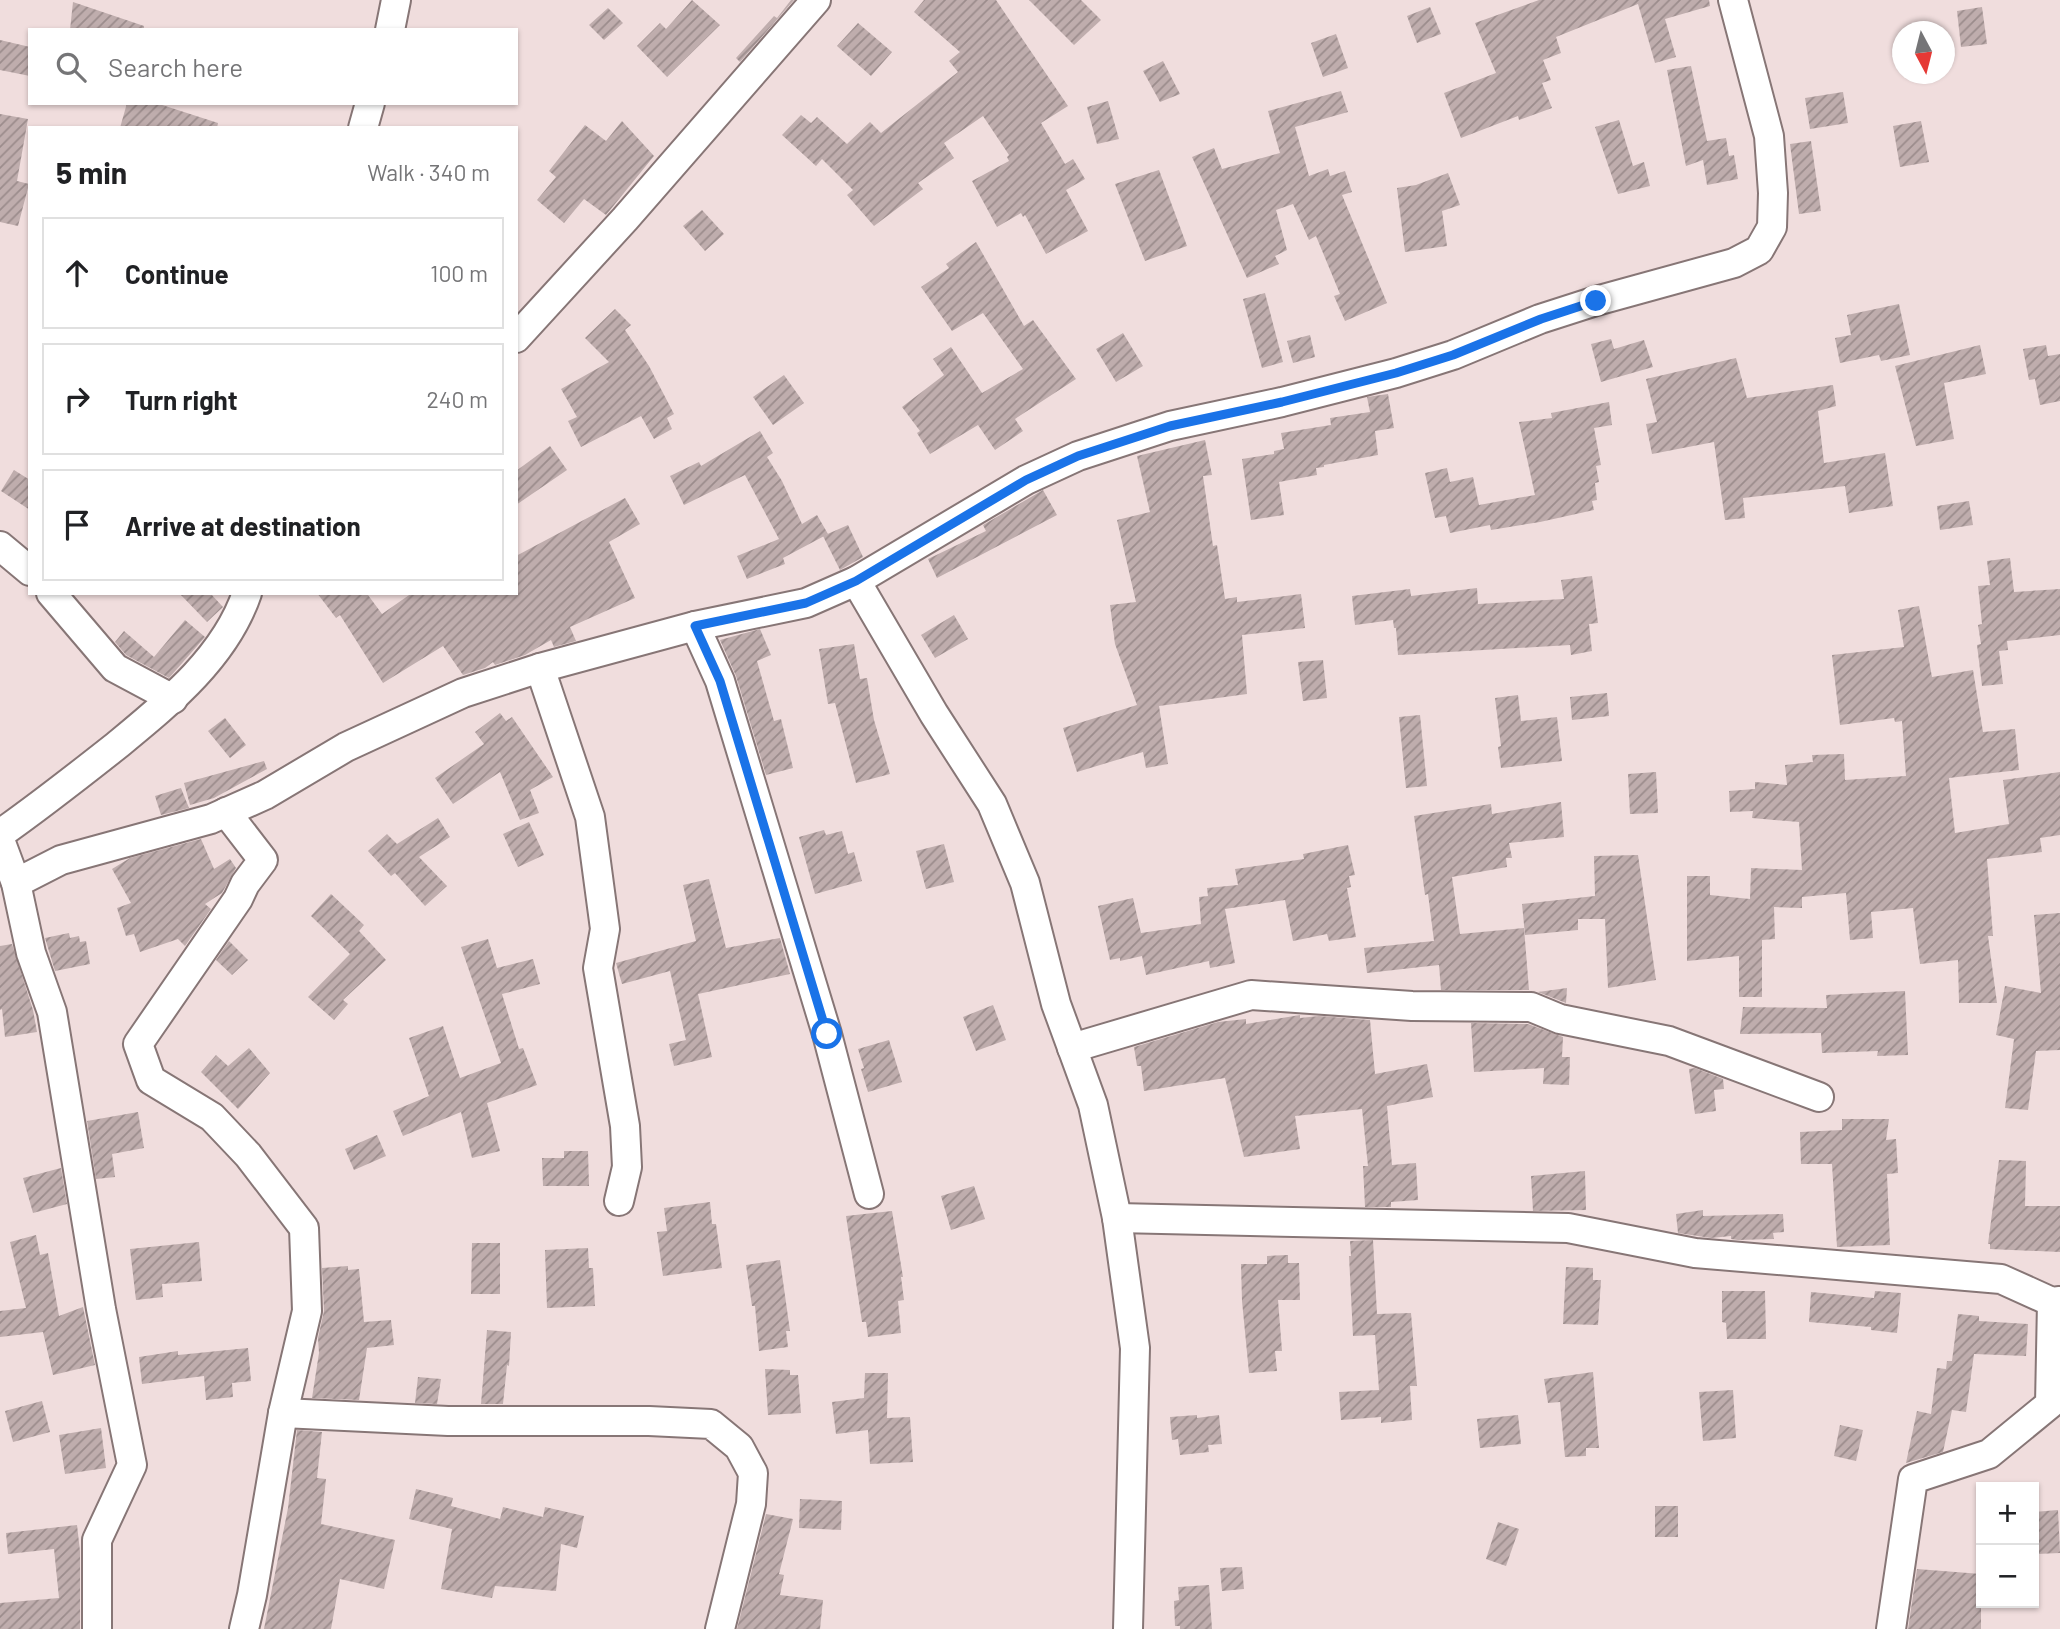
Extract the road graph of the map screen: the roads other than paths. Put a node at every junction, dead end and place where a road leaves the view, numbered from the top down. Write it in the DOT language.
graph roads {
  1 [pos="396,0"];
  2 [pos="816,0"];
  3 [pos="1733,0"];
  4 [pos="390,28"];
  5 [pos="369,105"];
  6 [pos="364,126"];
  7 [pos="518,336"];
  8 [pos="0,546"];
  9 [pos="28,569"];
  10 [pos="856,581"];
  11 [pos="53,595"];
  12 [pos="246,595"];
  13 [pos="695,626"];
  14 [pos="540,667"];
  15 [pos="173,699"];
  16 [pos="226,812"];
  17 [pos="0,834"];
  18 [pos="0,839"];
  19 [pos="16,883"];
  20 [pos="1072,1048"];
  21 [pos="1819,1097"];
  22 [pos="869,1194"];
  23 [pos="619,1201"];
  24 [pos="1117,1218"];
  25 [pos="2056,1301"];
  26 [pos="283,1413"];
  27 [pos="97,1629"];
  28 [pos="244,1629"];
  29 [pos="720,1629"];
  30 [pos="1128,1629"];
  31 [pos="1891,1629"];
  1 -- 4 [label="street"];
  2 -- 7 [label="street"];
  3 -- 10 [label="street"];
  5 -- 6 [label="street"];
  8 -- 9 [label="street"];
  10 -- 13 [label="street"];
  10 -- 20 [label="street"];
  11 -- 15 [label="street"];
  12 -- 15 [label="street"];
  13 -- 14 [label="street"];
  13 -- 22 [label="street"];
  14 -- 16 [label="street"];
  14 -- 23 [label="street"];
  15 -- 17 [label="street"];
  16 -- 19 [label="street"];
  16 -- 26 [label="street"];
  18 -- 19 [label="street"];
  19 -- 27 [label="street"];
  20 -- 21 [label="street"];
  20 -- 24 [label="street"];
  24 -- 25 [label="street"];
  24 -- 30 [label="street"];
  25 -- 31 [label="street"];
  26 -- 28 [label="street"];
  26 -- 29 [label="street"];
}
